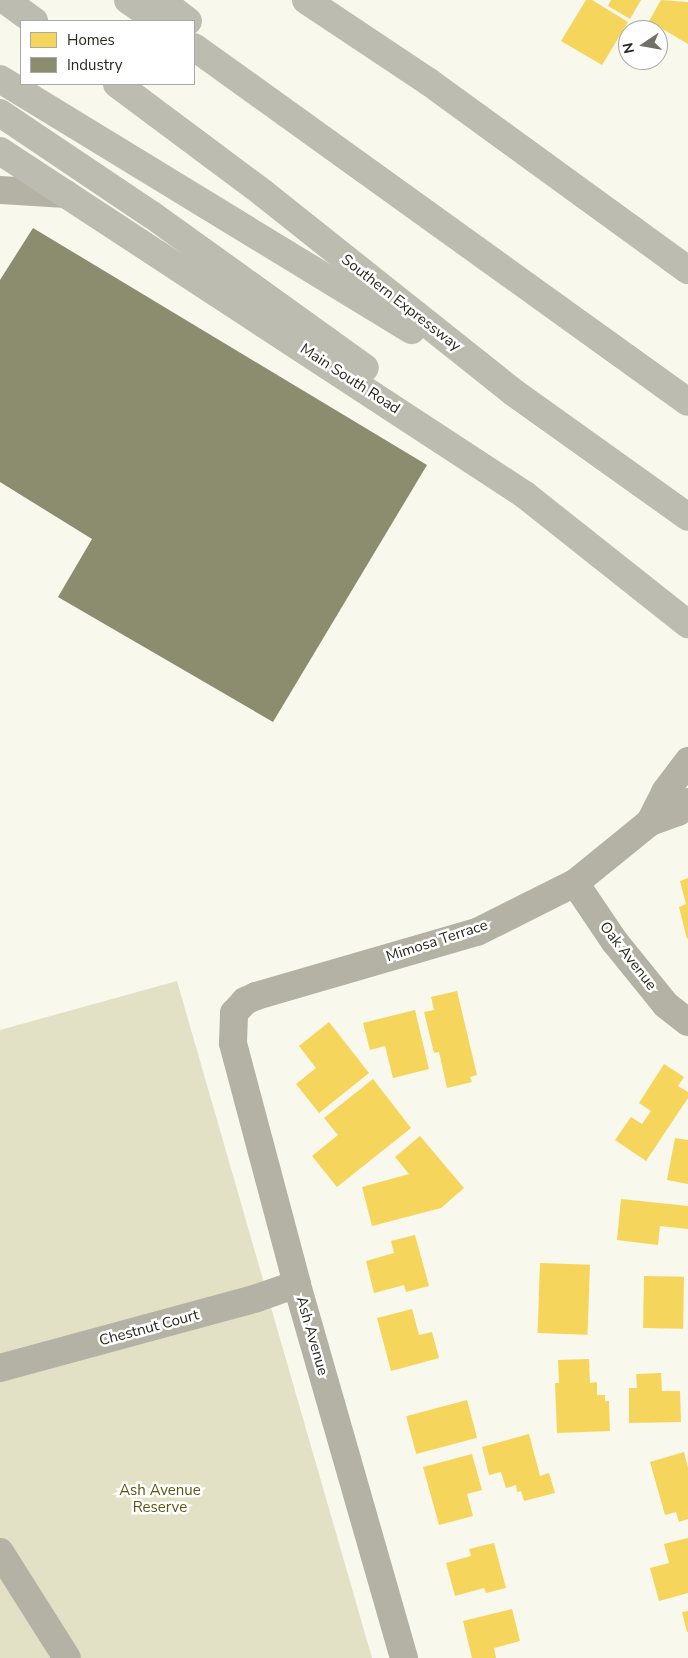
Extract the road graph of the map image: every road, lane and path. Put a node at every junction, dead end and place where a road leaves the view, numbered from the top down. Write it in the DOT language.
graph roads {
  1 [pos="5,0"];
  2 [pos="128,0"];
  3 [pos="160,0"];
  4 [pos="306,0"];
  5 [pos="33,20"];
  6 [pos="157,20"];
  7 [pos="187,20"];
  8 [pos="195,27"];
  9 [pos="195,48"];
  10 [pos="0,79"];
  11 [pos="118,85"];
  12 [pos="0,112"];
  13 [pos="0,151"];
  14 [pos="0,190"];
  15 [pos="66,194"];
  16 [pos="688,270"];
  17 [pos="542,300"];
  18 [pos="514,392"];
  19 [pos="688,402"];
  20 [pos="524,495"];
  21 [pos="688,518"];
  22 [pos="688,624"];
  23 [pos="688,761"];
  24 [pos="688,802"];
  25 [pos="650,822"];
  26 [pos="575,883"];
  27 [pos="234,1013"];
  28 [pos="688,1022"];
  29 [pos="297,1284"];
  30 [pos="0,1368"];
  31 [pos="0,1552"];
  32 [pos="67,1658"];
  33 [pos="404,1658"];
  1 -- 5 [label="highway"];
  2 -- 6 [label="highway"];
  3 -- 7 [label="highway"];
  4 -- 16 [label="highway"];
  8 -- 17 [label="highway"];
  9 -- 17 [label="highway"];
  10 -- 18 [label="highway"];
  11 -- 18 [label="highway, Southern Expressway"];
  12 -- 20 [label="highway"];
  13 -- 15 [label="highway, Main South Road"];
  14 -- 15 [label="street"];
  15 -- 20 [label="highway, Main South Road"];
  17 -- 19 [label="highway"];
  18 -- 21 [label="highway, Southern Expressway"];
  20 -- 22 [label="highway, Main South Road"];
  23 -- 25 [label="street, Mimosa Terrace"];
  24 -- 25 [label="street, Mimosa Terrace"];
  25 -- 26 [label="street, Mimosa Terrace"];
  26 -- 27 [label="street, Mimosa Terrace"];
  26 -- 28 [label="street, Oak Avenue"];
  27 -- 29 [label="street, Ash Avenue"];
  29 -- 30 [label="street, Chestnut Court"];
  29 -- 33 [label="street, Ash Avenue"];
  31 -- 32 [label="street"];
}
